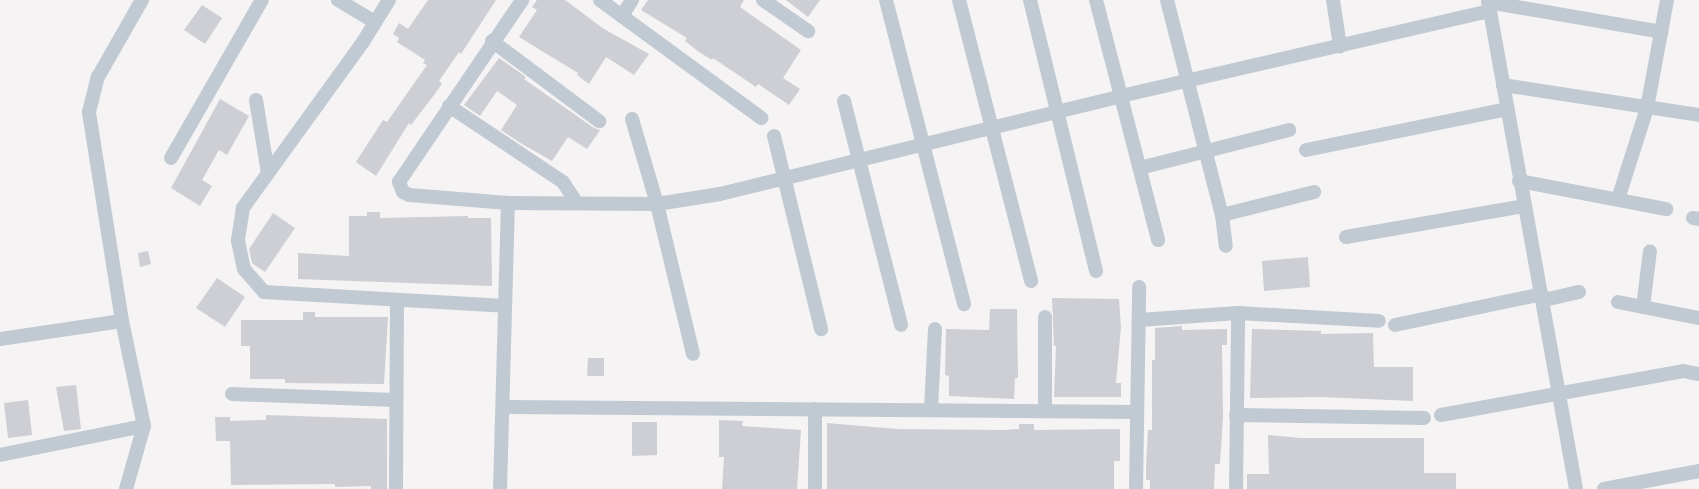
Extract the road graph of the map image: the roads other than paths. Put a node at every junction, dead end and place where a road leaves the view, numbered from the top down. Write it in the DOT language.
graph roads {
  1 [pos="142,0"];
  2 [pos="262,0"];
  3 [pos="338,0"];
  4 [pos="389,0"];
  5 [pos="522,0"];
  6 [pos="600,0"];
  7 [pos="632,0"];
  8 [pos="763,0"];
  9 [pos="886,0"];
  10 [pos="959,0"];
  11 [pos="1030,0"];
  12 [pos="1096,0"];
  13 [pos="1167,0"];
  14 [pos="1333,0"];
  15 [pos="1667,0"];
  16 [pos="1488,4"];
  17 [pos="622,16"];
  18 [pos="375,21"];
  19 [pos="808,31"];
  20 [pos="1661,32"];
  21 [pos="492,41"];
  22 [pos="1340,46"];
  23 [pos="1187,81"];
  24 [pos="1503,85"];
  25 [pos="1121,96"];
  26 [pos="256,100"];
  27 [pos="844,101"];
  28 [pos="449,106"];
  29 [pos="1647,108"];
  30 [pos="1507,109"];
  31 [pos="1058,112"];
  32 [pos="1699,115"];
  33 [pos="632,118"];
  34 [pos="760,118"];
  35 [pos="599,121"];
  36 [pos="992,128"];
  37 [pos="1289,130"];
  38 [pos="774,136"];
  39 [pos="924,145"];
  40 [pos="1306,150"];
  41 [pos="1205,151"];
  42 [pos="171,158"];
  43 [pos="857,161"];
  44 [pos="1140,168"];
  45 [pos="268,173"];
  46 [pos="784,177"];
  47 [pos="1519,181"];
  48 [pos="1314,192"];
  49 [pos="1618,199"];
  50 [pos="508,202"];
  51 [pos="576,202"];
  52 [pos="657,204"];
  53 [pos="1523,206"];
  54 [pos="1666,209"];
  55 [pos="1221,215"];
  56 [pos="1346,237"];
  57 [pos="1158,240"];
  58 [pos="1226,246"];
  59 [pos="1650,251"];
  60 [pos="1096,271"];
  61 [pos="1030,280"];
  62 [pos="1139,287"];
  63 [pos="1579,292"];
  64 [pos="1543,297"];
  65 [pos="397,301"];
  66 [pos="1618,302"];
  67 [pos="964,304"];
  68 [pos="505,306"];
  69 [pos="1643,307"];
  70 [pos="1238,313"];
  71 [pos="1045,317"];
  72 [pos="1699,318"];
  73 [pos="1139,320"];
  74 [pos="122,321"];
  75 [pos="1379,321"];
  76 [pos="902,325"];
  77 [pos="1395,325"];
  78 [pos="821,329"];
  79 [pos="935,329"];
  80 [pos="0,339"];
  81 [pos="693,354"];
  82 [pos="1699,374"];
  83 [pos="232,394"];
  84 [pos="1558,395"];
  85 [pos="395,400"];
  86 [pos="504,407"];
  87 [pos="815,409"];
  88 [pos="931,410"];
  89 [pos="1045,411"];
  90 [pos="1137,411"];
  91 [pos="1236,414"];
  92 [pos="1441,415"];
  93 [pos="1424,418"];
  94 [pos="144,426"];
  95 [pos="0,455"];
  96 [pos="1699,471"];
  97 [pos="126,489"];
  98 [pos="396,489"];
  99 [pos="500,489"];
  100 [pos="815,489"];
  101 [pos="1136,489"];
  102 [pos="1236,489"];
  103 [pos="1576,489"];
  104 [pos="1605,489"];
  1 -- 74 [label="street"];
  2 -- 42 [label="street"];
  3 -- 18 [label="street"];
  4 -- 18 [label="street"];
  5 -- 21 [label="street"];
  6 -- 17 [label="street"];
  7 -- 17 [label="street"];
  8 -- 19 [label="street"];
  9 -- 39 [label="street"];
  10 -- 36 [label="street"];
  11 -- 31 [label="street"];
  12 -- 25 [label="street"];
  13 -- 23 [label="street"];
  14 -- 22 [label="street"];
  15 -- 20 [label="street"];
  16 -- 20 [label="street"];
  16 -- 22 [label="street"];
  16 -- 24 [label="street"];
  17 -- 34 [label="street"];
  18 -- 45 [label="street"];
  20 -- 29 [label="street"];
  21 -- 28 [label="street"];
  21 -- 35 [label="street"];
  22 -- 23 [label="street"];
  23 -- 25 [label="street"];
  23 -- 41 [label="street"];
  24 -- 29 [label="street"];
  24 -- 30 [label="street"];
  25 -- 31 [label="street"];
  25 -- 44 [label="street"];
  26 -- 45 [label="street"];
  27 -- 43 [label="street"];
  28 -- 50 [label="street"];
  28 -- 51 [label="street"];
  29 -- 32 [label="street"];
  29 -- 49 [label="street"];
  30 -- 40 [label="street"];
  30 -- 47 [label="street"];
  31 -- 36 [label="street"];
  31 -- 60 [label="street"];
  33 -- 52 [label="street"];
  36 -- 39 [label="street"];
  36 -- 61 [label="street"];
  37 -- 41 [label="street"];
  38 -- 46 [label="street"];
  39 -- 43 [label="street"];
  39 -- 67 [label="street"];
  41 -- 44 [label="street"];
  41 -- 55 [label="street"];
  43 -- 46 [label="street"];
  43 -- 76 [label="street"];
  44 -- 57 [label="street"];
  45 -- 65 [label="street"];
  46 -- 52 [label="street"];
  46 -- 78 [label="street"];
  47 -- 49 [label="street"];
  47 -- 53 [label="street"];
  48 -- 55 [label="street"];
  49 -- 54 [label="street"];
  50 -- 51 [label="street"];
  50 -- 68 [label="street"];
  51 -- 52 [label="street"];
  52 -- 81 [label="street"];
  53 -- 56 [label="street"];
  53 -- 64 [label="street"];
  55 -- 58 [label="street"];
  59 -- 69 [label="street"];
  62 -- 73 [label="street"];
  63 -- 64 [label="street"];
  64 -- 77 [label="street"];
  64 -- 84 [label="street"];
  65 -- 68 [label="street"];
  65 -- 85 [label="street"];
  66 -- 69 [label="street"];
  68 -- 86 [label="street"];
  69 -- 72 [label="street"];
  70 -- 73 [label="street"];
  70 -- 75 [label="street"];
  70 -- 91 [label="street"];
  71 -- 89 [label="street"];
  73 -- 90 [label="street"];
  74 -- 80 [label="street"];
  74 -- 94 [label="street"];
  79 -- 88 [label="street"];
  82 -- 84 [label="street"];
  83 -- 85 [label="street"];
  84 -- 92 [label="street"];
  84 -- 103 [label="street"];
  85 -- 98 [label="street"];
  86 -- 87 [label="street"];
  86 -- 99 [label="street"];
  87 -- 88 [label="street"];
  87 -- 100 [label="street"];
  88 -- 89 [label="street"];
  89 -- 90 [label="street"];
  90 -- 101 [label="street"];
  91 -- 93 [label="street"];
  91 -- 102 [label="street"];
  94 -- 95 [label="street"];
  94 -- 97 [label="street"];
  96 -- 104 [label="street"];
}
